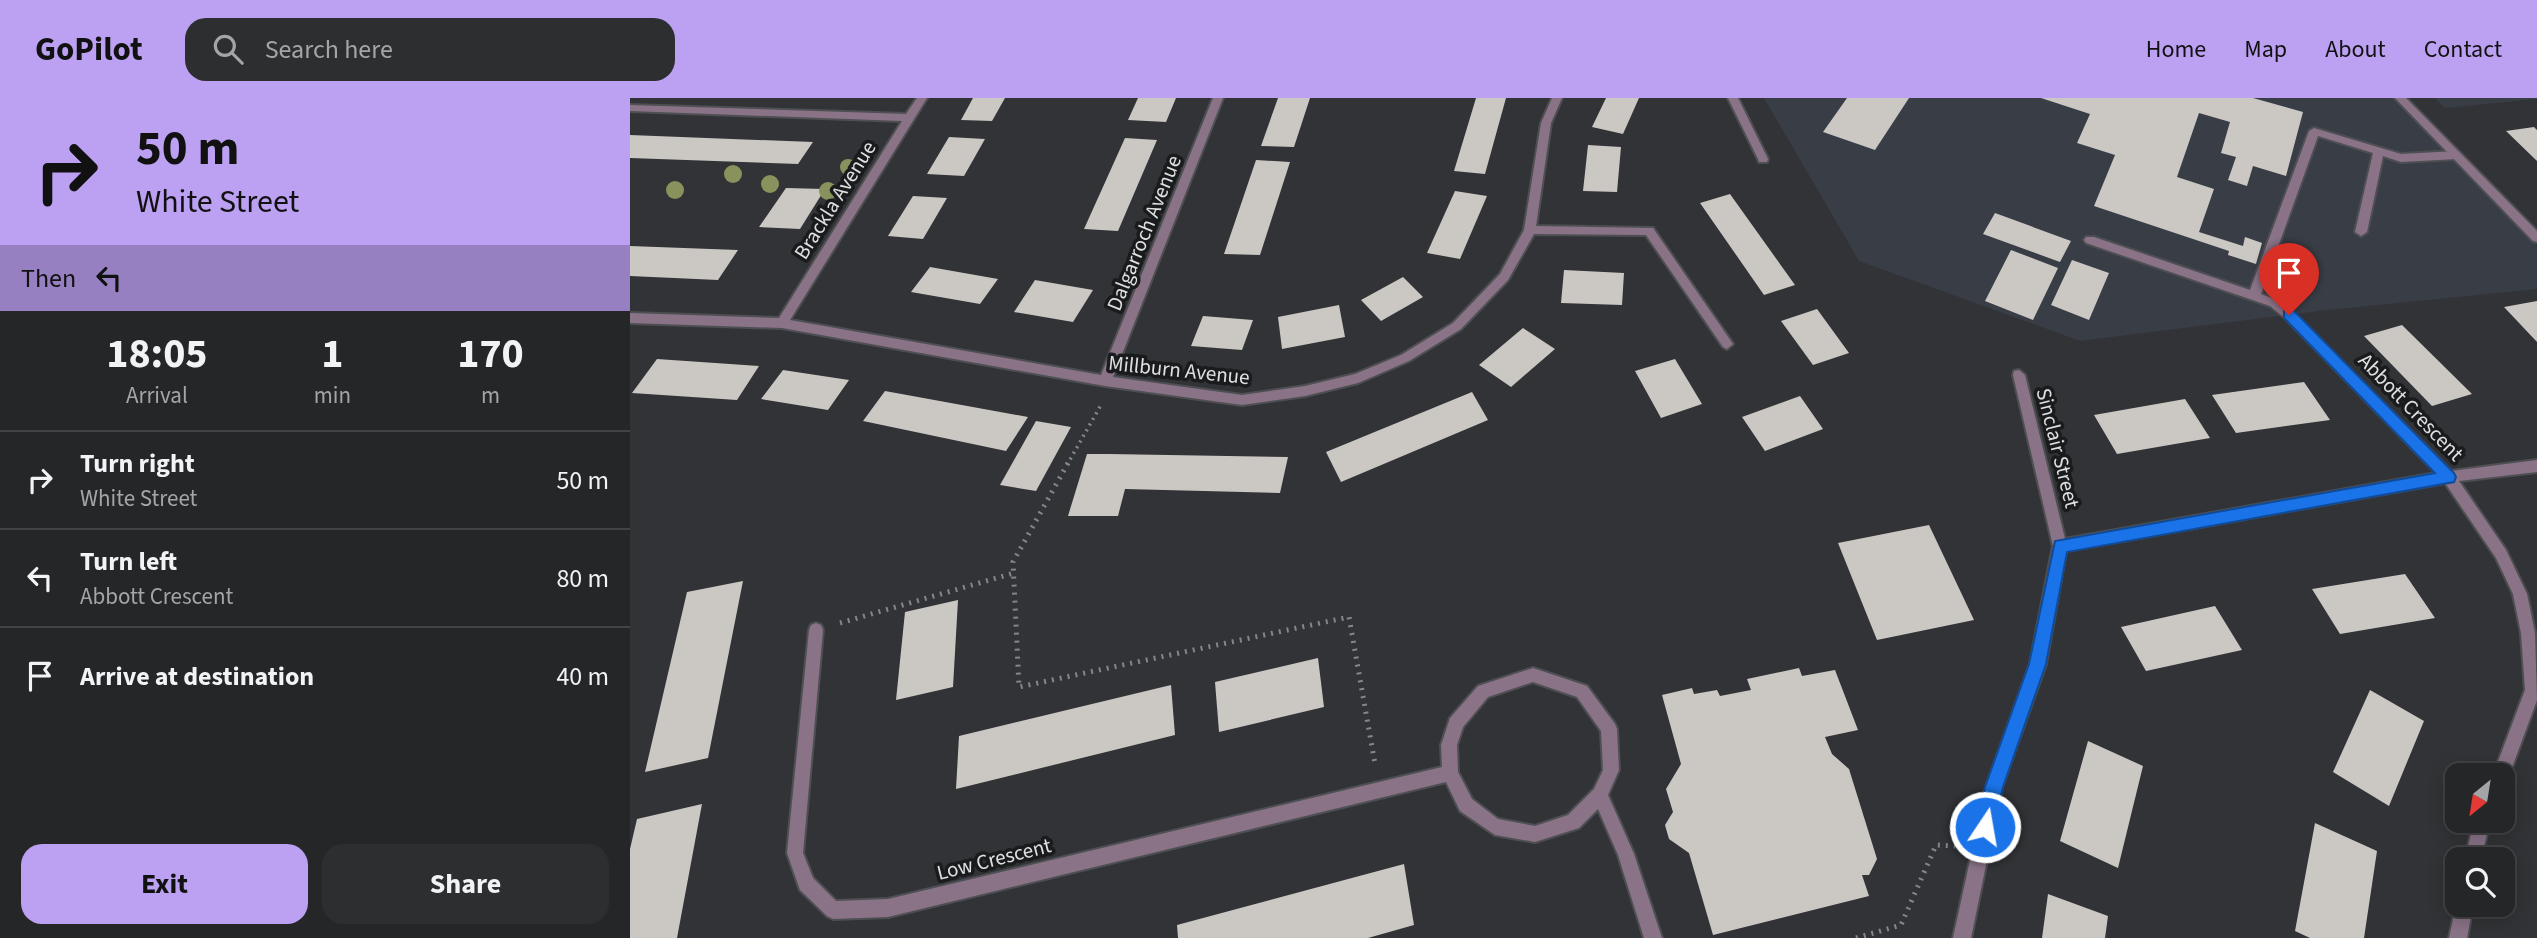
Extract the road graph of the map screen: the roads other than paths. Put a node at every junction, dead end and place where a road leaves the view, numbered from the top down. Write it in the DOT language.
graph roads {
  1 [pos="922,98"];
  2 [pos="1219,98"];
  3 [pos="1557,98"];
  4 [pos="1733,98"];
  5 [pos="2400,98"];
  6 [pos="630,108"];
  7 [pos="909,118"];
  8 [pos="2379,151"];
  9 [pos="2457,155"];
  10 [pos="1763,159"];
  11 [pos="1530,230"];
  12 [pos="2361,232"];
  13 [pos="2537,238"];
  14 [pos="2090,240"];
  15 [pos="2254,296"];
  16 [pos="630,318"];
  17 [pos="782,323"];
  18 [pos="1727,344"];
  19 [pos="2019,375"];
  20 [pos="1109,382"];
  21 [pos="2537,466"];
  22 [pos="2448,477"];
  23 [pos="2060,546"];
  24 [pos="816,630"];
  25 [pos="2506,763"];
  26 [pos="1450,773"];
  27 [pos="1600,795"];
  28 [pos="2462,917"];
  29 [pos="1653,938"];
  30 [pos="1962,938"];
  31 [pos="2458,938"];
  1 -- 7 [label="street, Brackla Avenue"];
  2 -- 20 [label="street, Dalgarroch Avenue"];
  3 -- 11 [label="street, Millburn Avenue"];
  4 -- 10 [label="street"];
  5 -- 9 [label="street"];
  6 -- 7 [label="street"];
  7 -- 17 [label="street, Brackla Avenue"];
  8 -- 9 [label="street"];
  8 -- 12 [label="street"];
  8 -- 15 [label="street"];
  9 -- 13 [label="street"];
  11 -- 18 [label="street"];
  11 -- 20 [label="street, Millburn Avenue"];
  14 -- 15 [label="street, Abbott Crescent"];
  15 -- 22 [label="street, Abbott Crescent"];
  16 -- 17 [label="street, Millburn Avenue"];
  17 -- 20 [label="street, Millburn Avenue"];
  19 -- 23 [label="street, Sinclair Street"];
  21 -- 22 [label="street"];
  22 -- 23 [label="street"];
  22 -- 25 [label="street, Abbott Crescent"];
  23 -- 30 [label="street, Sinclair Street"];
  24 -- 26 [label="street, Low Crescent"];
  26 -- 27 [label="street"];
  26 -- 27 [label="street"];
  27 -- 29 [label="street"];
  28 -- 31 [label="street"];
}
